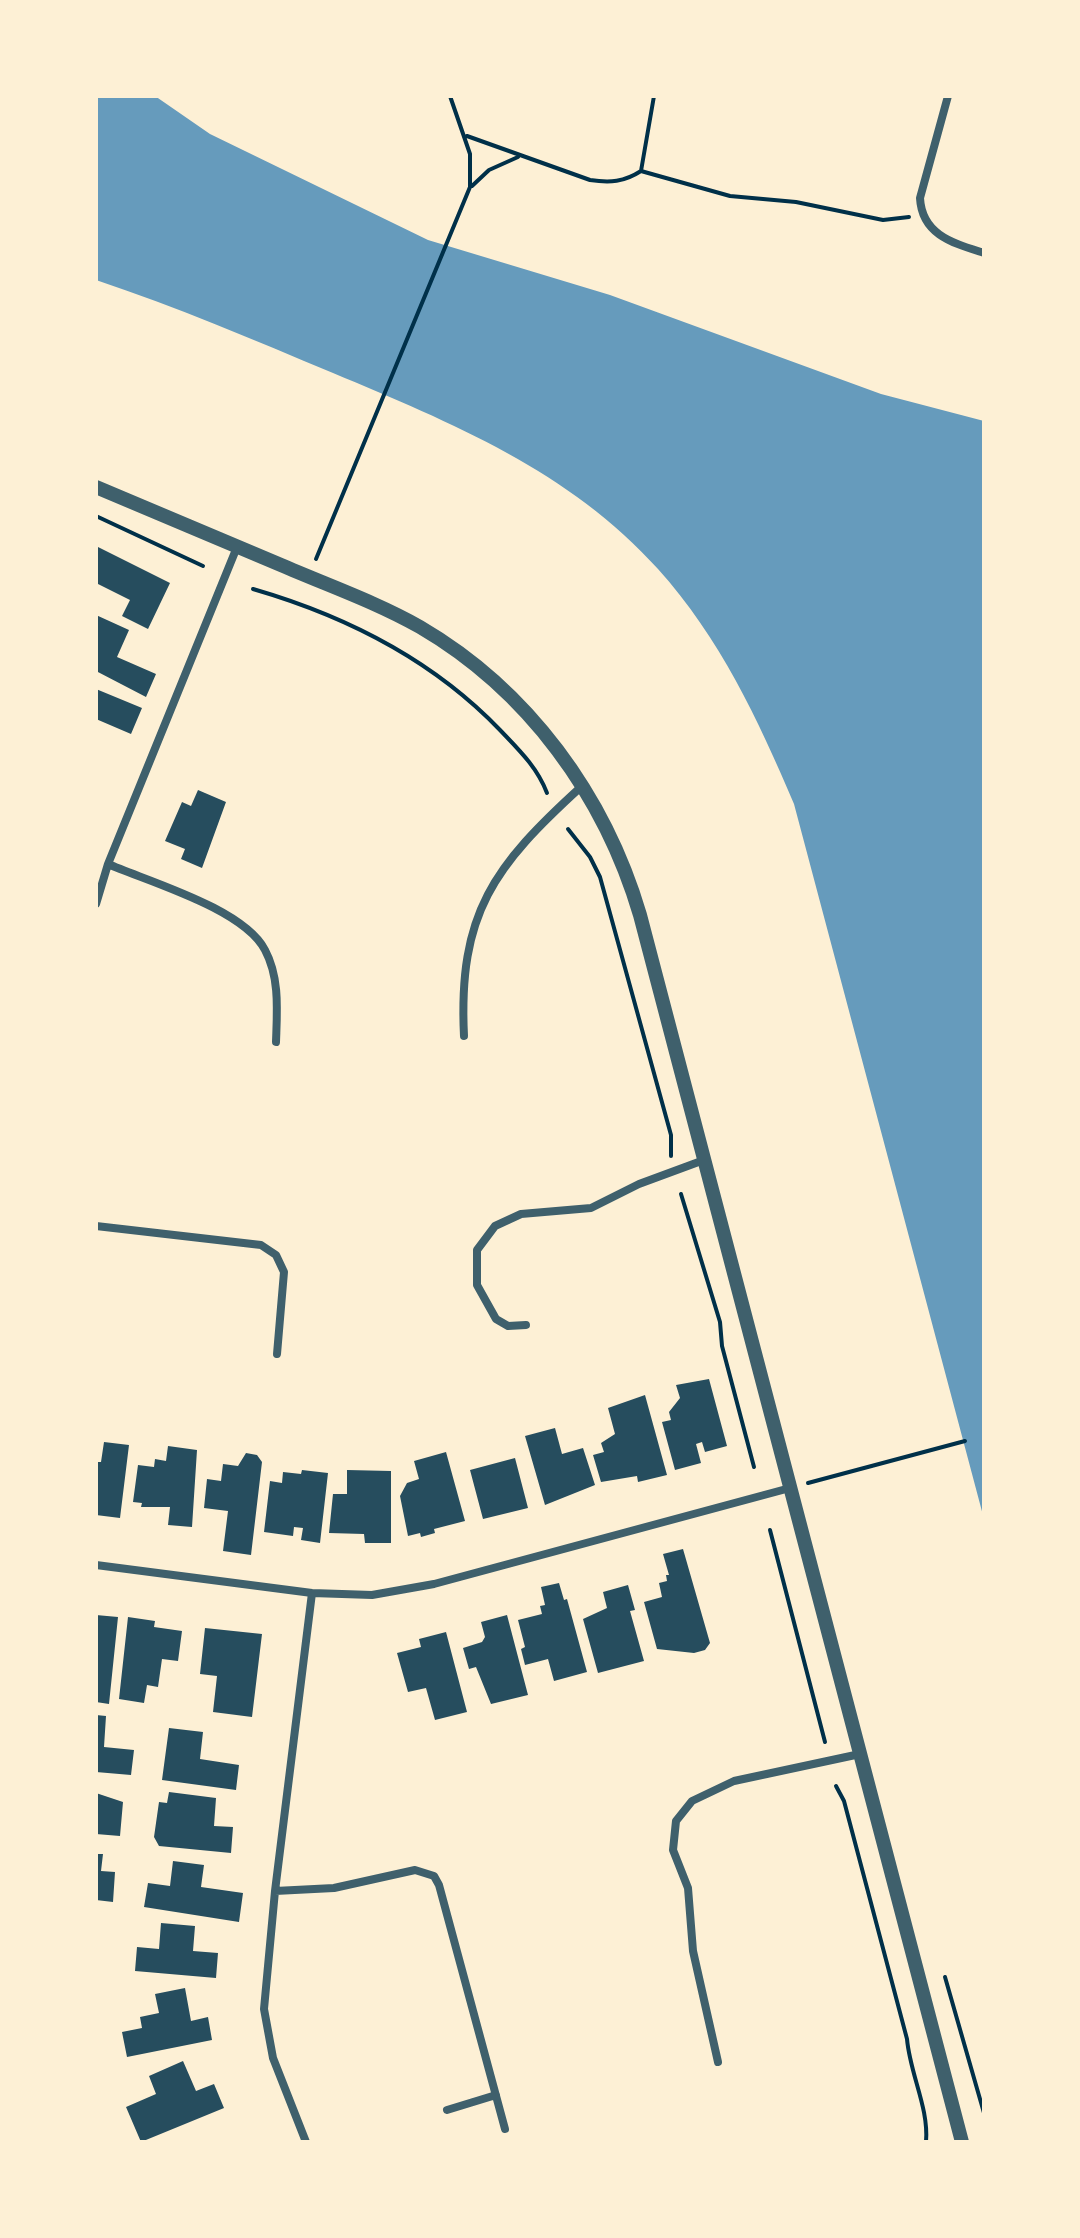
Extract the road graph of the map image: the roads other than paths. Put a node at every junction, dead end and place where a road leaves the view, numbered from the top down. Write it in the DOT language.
graph roads {
  1 [pos="948,96"];
  2 [pos="984,253"];
  3 [pos="96,487"];
  4 [pos="237,547"];
  5 [pos="583,785"];
  6 [pos="108,864"];
  7 [pos="96,904"];
  8 [pos="464,1036"];
  9 [pos="276,1042"];
  10 [pos="704,1160"];
  11 [pos="96,1226"];
  12 [pos="526,1325"];
  13 [pos="277,1354"];
  14 [pos="790,1488"];
  15 [pos="96,1565"];
  16 [pos="312,1593"];
  17 [pos="860,1754"];
  18 [pos="275,1891"];
  19 [pos="718,2062"];
  20 [pos="496,2095"];
  21 [pos="447,2110"];
  22 [pos="505,2129"];
  23 [pos="306,2142"];
  24 [pos="962,2142"];
  1 -- 2 [label="street"];
  3 -- 4 [label="street"];
  4 -- 5 [label="street"];
  4 -- 6 [label="street"];
  5 -- 8 [label="street"];
  5 -- 10 [label="street"];
  6 -- 7 [label="street"];
  6 -- 9 [label="street"];
  10 -- 12 [label="street"];
  10 -- 14 [label="street"];
  11 -- 13 [label="street"];
  14 -- 16 [label="street"];
  14 -- 17 [label="street"];
  15 -- 16 [label="street"];
  16 -- 18 [label="street"];
  17 -- 19 [label="street"];
  17 -- 24 [label="street"];
  18 -- 20 [label="street"];
  18 -- 23 [label="street"];
  20 -- 21 [label="street"];
  20 -- 22 [label="street"];
}
